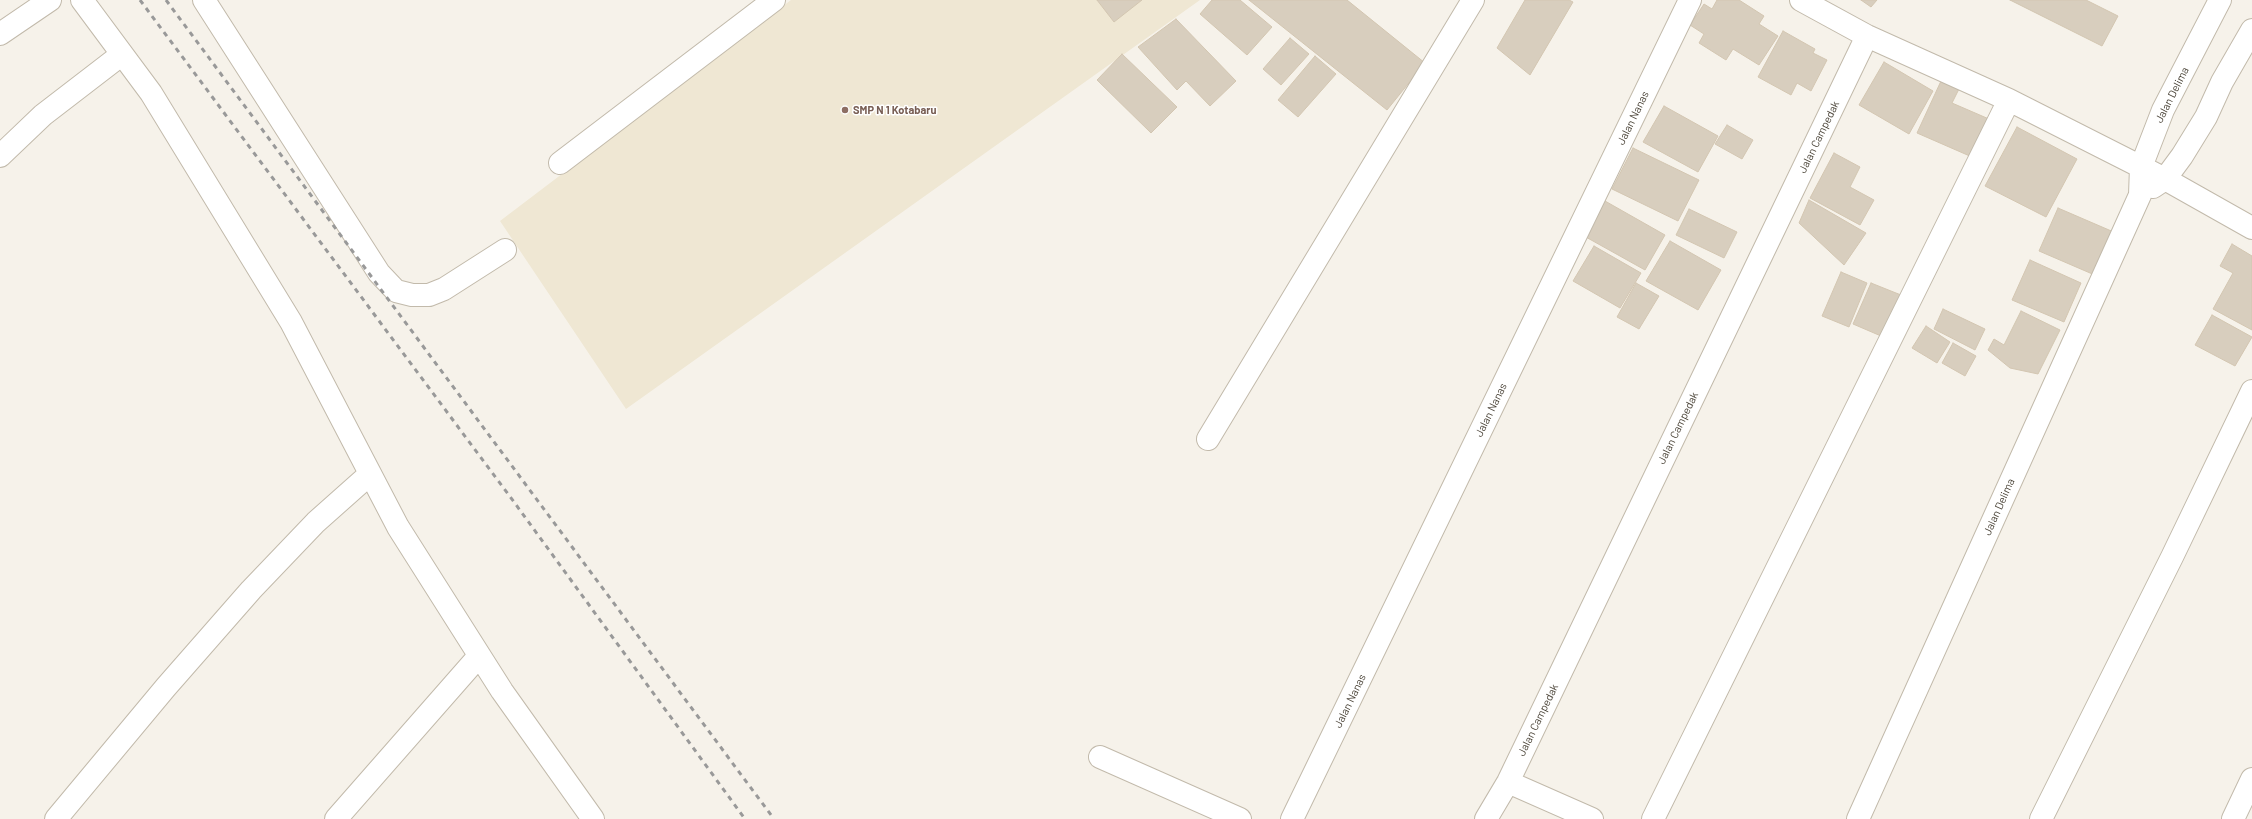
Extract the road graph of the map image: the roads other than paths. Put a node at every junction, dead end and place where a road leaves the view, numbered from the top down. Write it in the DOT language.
graph roads {
  1 [pos="50,0"];
  2 [pos="82,0"];
  3 [pos="204,0"];
  4 [pos="774,0"];
  5 [pos="1473,0"];
  6 [pos="1690,0"];
  7 [pos="1801,0"];
  8 [pos="2220,0"];
  9 [pos="2252,30"];
  10 [pos="0,34"];
  11 [pos="1867,36"];
  12 [pos="121,55"];
  13 [pos="2009,100"];
  14 [pos="0,156"];
  15 [pos="560,163"];
  16 [pos="2141,167"];
  17 [pos="2165,178"];
  18 [pos="2140,195"];
  19 [pos="2252,228"];
  20 [pos="505,250"];
  21 [pos="2252,391"];
  22 [pos="1208,439"];
  23 [pos="370,474"];
  24 [pos="479,656"];
  25 [pos="1100,757"];
  26 [pos="2252,779"];
  27 [pos="1508,782"];
  28 [pos="56,819"];
  29 [pos="336,819"];
  30 [pos="593,819"];
  31 [pos="1240,819"];
  32 [pos="1292,819"];
  33 [pos="1486,819"];
  34 [pos="1592,819"];
  35 [pos="1653,819"];
  36 [pos="1858,819"];
  37 [pos="2040,819"];
  38 [pos="2233,819"];
  1 -- 10 [label="street"];
  2 -- 12 [label="street"];
  3 -- 20 [label="street"];
  4 -- 15 [label="street"];
  5 -- 22 [label="street"];
  6 -- 32 [label="street, Jalan Nanas"];
  7 -- 11 [label="street"];
  8 -- 16 [label="street, Jalan Delima"];
  9 -- 17 [label="street"];
  11 -- 13 [label="street"];
  11 -- 27 [label="street, Jalan Campedak"];
  12 -- 14 [label="street"];
  12 -- 23 [label="street"];
  13 -- 16 [label="street"];
  13 -- 35 [label="street"];
  16 -- 17 [label="street"];
  16 -- 18 [label="street, Jalan Delima"];
  17 -- 18 [label="street"];
  17 -- 19 [label="street"];
  18 -- 36 [label="street, Jalan Delima"];
  21 -- 37 [label="street"];
  23 -- 24 [label="street"];
  23 -- 28 [label="street"];
  24 -- 29 [label="street"];
  24 -- 30 [label="street"];
  25 -- 31 [label="street"];
  26 -- 38 [label="street"];
  27 -- 33 [label="street, Jalan Campedak"];
  27 -- 34 [label="street"];
}
